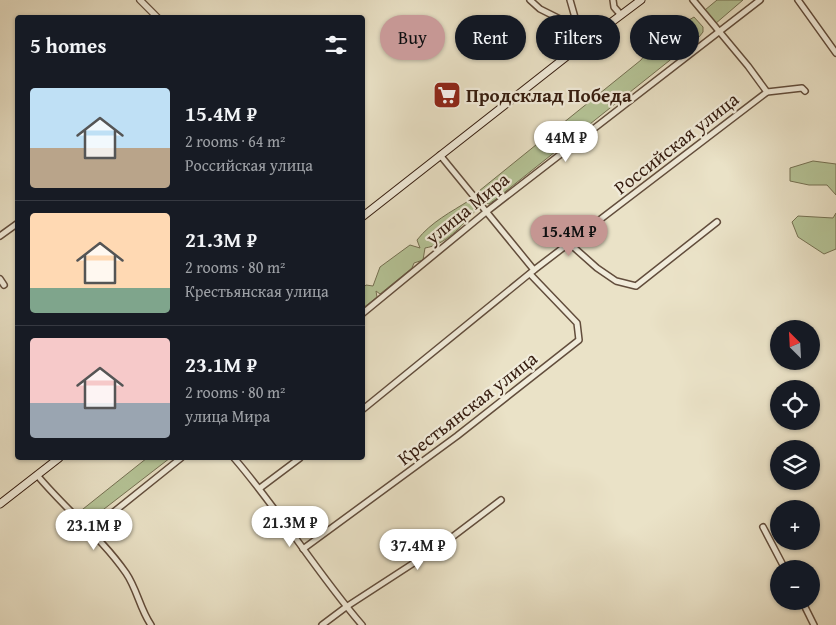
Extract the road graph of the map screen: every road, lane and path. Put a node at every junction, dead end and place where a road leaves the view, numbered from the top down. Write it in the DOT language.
graph roads {
  1 [pos="140,0"];
  2 [pos="530,0"];
  3 [pos="570,0"];
  4 [pos="613,0"];
  5 [pos="642,0"];
  6 [pos="692,0"];
  7 [pos="760,0"];
  8 [pos="798,0"];
  9 [pos="155,15"];
  10 [pos="552,15"];
  11 [pos="574,15"];
  12 [pos="621,15"];
  13 [pos="719,32"];
  14 [pos="836,53"];
  15 [pos="562,60"];
  16 [pos="805,91"];
  17 [pos="766,92"];
  18 [pos="440,155"];
  19 [pos="486,212"];
  20 [pos="365,215"];
  21 [pos="717,222"];
  22 [pos="15,225"];
  23 [pos="0,236"];
  24 [pos="570,244"];
  25 [pos="532,272"];
  26 [pos="0,279"];
  27 [pos="4,285"];
  28 [pos="365,312"];
  29 [pos="365,408"];
  30 [pos="56,460"];
  31 [pos="179,460"];
  32 [pos="236,460"];
  33 [pos="297,460"];
  34 [pos="37,475"];
  35 [pos="260,488"];
  36 [pos="501,500"];
  37 [pos="0,504"];
  38 [pos="763,527"];
  39 [pos="90,531"];
  40 [pos="303,549"];
  41 [pos="780,560"];
  42 [pos="346,607"];
  43 [pos="806,610"];
  44 [pos="151,625"];
  45 [pos="322,625"];
  46 [pos="362,625"];
  47 [pos="814,625"];
  1 -- 9 [label="street"];
  2 -- 10 [label="street"];
  3 -- 11 [label="street"];
  4 -- 12 [label="street"];
  5 -- 12 [label="main road"];
  6 -- 13 [label="street"];
  7 -- 13 [label="street, улица Мира"];
  8 -- 14 [label="street"];
  13 -- 17 [label="street"];
  13 -- 19 [label="street, улица Мира"];
  15 -- 18 [label="main road"];
  16 -- 17 [label="street, Российская улица"];
  17 -- 24 [label="street, Российская улица"];
  18 -- 19 [label="street"];
  18 -- 20 [label="main road"];
  19 -- 25 [label="street"];
  19 -- 28 [label="street, улица Мира"];
  21 -- 24 [label="street"];
  22 -- 23 [label="street"];
  24 -- 25 [label="street, Российская улица"];
  25 -- 29 [label="street, Российская улица"];
  25 -- 40 [label="street, Крестьянская улица"];
  26 -- 27 [label="street"];
  30 -- 34 [label="main road"];
  31 -- 39 [label="street"];
  32 -- 35 [label="street"];
  33 -- 35 [label="street"];
  34 -- 37 [label="main road"];
  34 -- 39 [label="street"];
  35 -- 40 [label="street"];
  36 -- 42 [label="street"];
  38 -- 41 [label="street"];
  39 -- 44 [label="street"];
  40 -- 42 [label="street"];
  42 -- 45 [label="street"];
  42 -- 46 [label="street"];
  43 -- 47 [label="street"];
}
